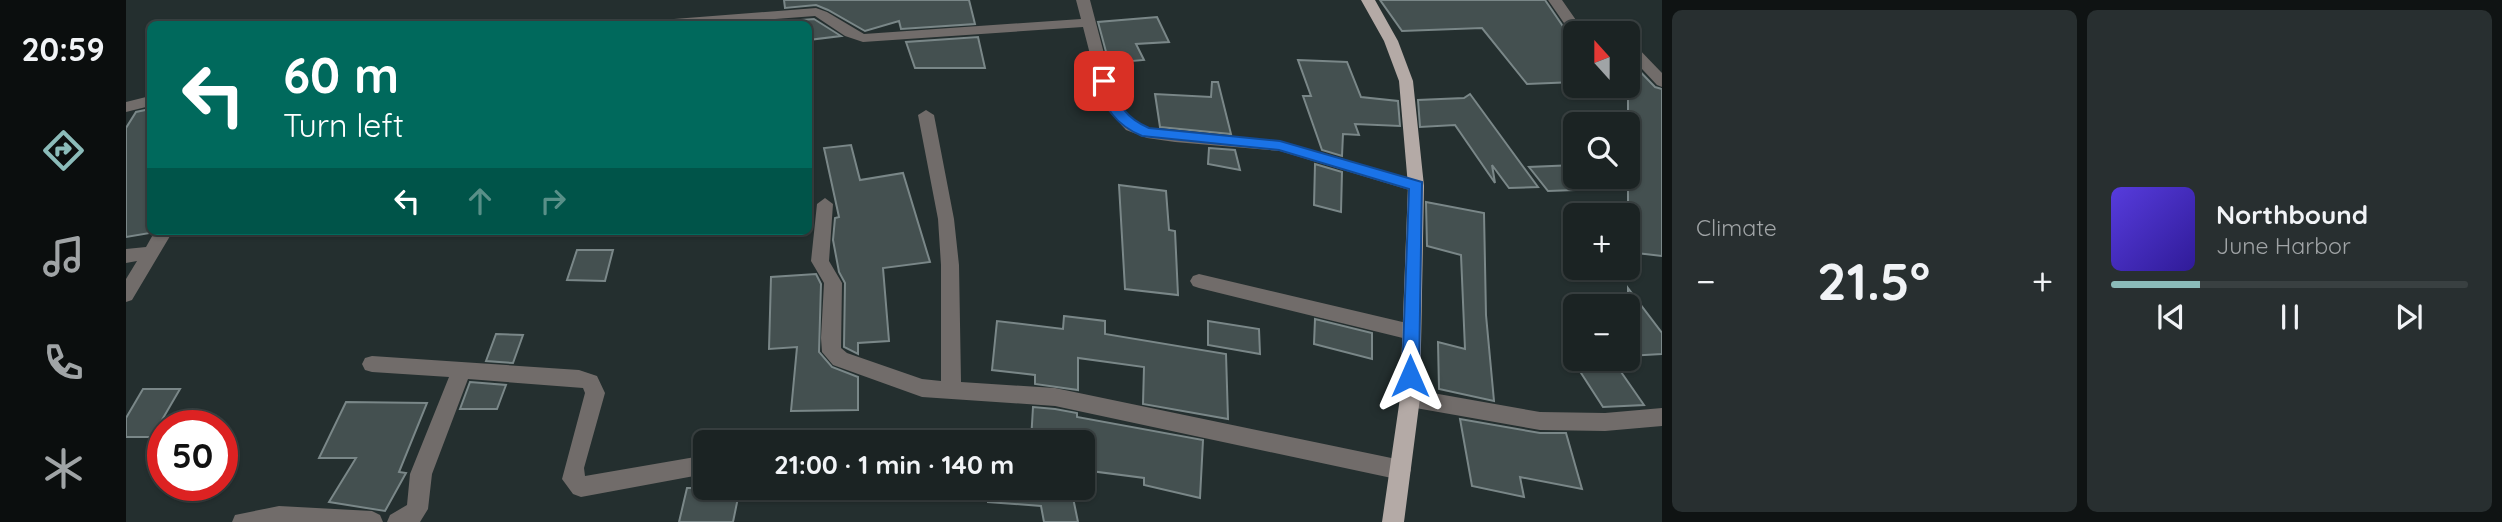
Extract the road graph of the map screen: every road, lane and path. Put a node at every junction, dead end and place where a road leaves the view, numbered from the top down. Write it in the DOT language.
graph roads {
  1 [pos="1083,0"];
  2 [pos="1368,0"];
  3 [pos="1555,0"];
  4 [pos="700,21"];
  5 [pos="1570,21"];
  6 [pos="1089,23"];
  7 [pos="1640,59"];
  8 [pos="1662,82"];
  9 [pos="147,102"];
  10 [pos="126,107"];
  11 [pos="926,115"];
  12 [pos="1416,186"];
  13 [pos="825,204"];
  14 [pos="162,235"];
  15 [pos="151,253"];
  16 [pos="126,256"];
  17 [pos="1199,281"];
  18 [pos="126,295"];
  19 [pos="1411,332"];
  20 [pos="372,364"];
  21 [pos="462,370"];
  22 [pos="951,391"];
  23 [pos="1410,398"];
  24 [pos="1662,417"];
  25 [pos="693,467"];
  26 [pos="1401,470"];
  27 [pos="243,522"];
  28 [pos="372,522"];
  29 [pos="398,522"];
  30 [pos="1393,522"];
  1 -- 6 [label="street"];
  2 -- 12 [label="main road"];
  3 -- 5 [label="street"];
  4 -- 6 [label="street"];
  6 -- 12 [label="street"];
  7 -- 8 [label="street"];
  9 -- 10 [label="street"];
  11 -- 22 [label="street"];
  12 -- 19 [label="main road"];
  13 -- 22 [label="street"];
  14 -- 15 [label="street"];
  15 -- 16 [label="street"];
  15 -- 18 [label="street"];
  17 -- 19 [label="street"];
  19 -- 23 [label="main road"];
  20 -- 21 [label="street"];
  21 -- 25 [label="street"];
  21 -- 29 [label="street"];
  22 -- 26 [label="street"];
  23 -- 24 [label="street"];
  23 -- 26 [label="main road"];
  26 -- 30 [label="main road"];
  27 -- 28 [label="street"];
}
